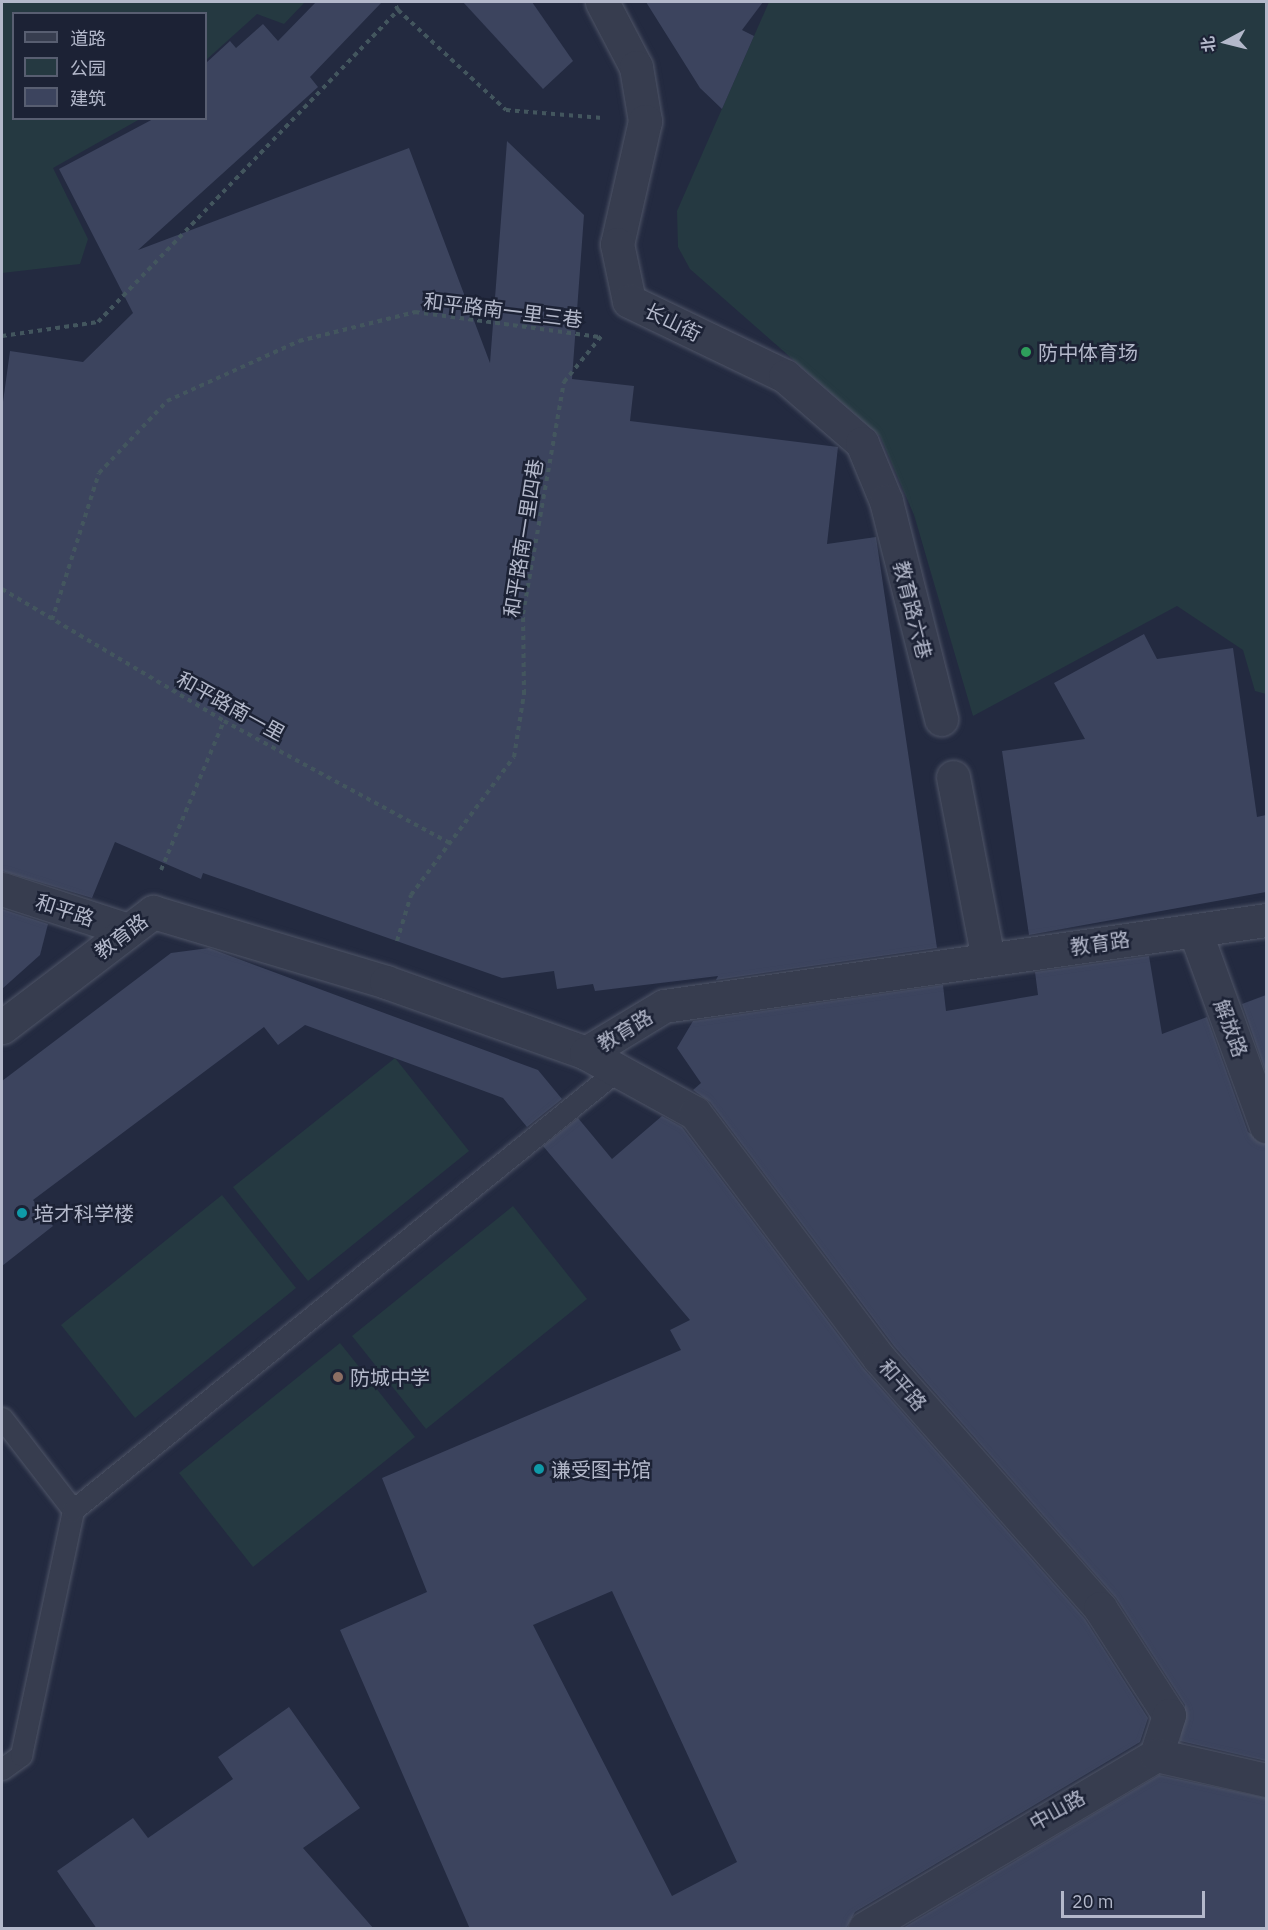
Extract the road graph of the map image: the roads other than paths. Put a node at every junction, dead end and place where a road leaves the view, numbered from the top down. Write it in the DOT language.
graph roads {
  1 [pos="602,2"];
  2 [pos="886,501"];
  3 [pos="941,719"];
  4 [pos="953,777"];
  5 [pos="2,889"];
  6 [pos="1266,920"];
  7 [pos="141,921"];
  8 [pos="1195,931"];
  9 [pos="988,958"];
  10 [pos="2,1027"];
  11 [pos="586,1053"];
  12 [pos="620,1068"];
  13 [pos="1266,1126"];
  14 [pos="2,1418"];
  15 [pos="73,1510"];
  16 [pos="1156,1755"];
  17 [pos="2,1769"];
  18 [pos="1266,1780"];
  19 [pos="865,1929"];
  1 -- 2 [label="street, 长山街"];
  2 -- 3 [label="street, 教育路六巷"];
  4 -- 9 [label="street"];
  5 -- 7 [label="street, 和平路"];
  6 -- 8 [label="street, 教育路"];
  7 -- 10 [label="street, 教育路"];
  7 -- 11 [label="street, 教育路"];
  8 -- 9 [label="street, 教育路"];
  8 -- 13 [label="street, 解放路"];
  9 -- 11 [label="street, 教育路"];
  11 -- 12 [label="street, 和平路"];
  12 -- 15 [label="lane"];
  12 -- 16 [label="street, 和平路"];
  14 -- 15 [label="lane"];
  15 -- 17 [label="lane"];
  16 -- 18 [label="street"];
  16 -- 19 [label="street, 中山路"];
}
